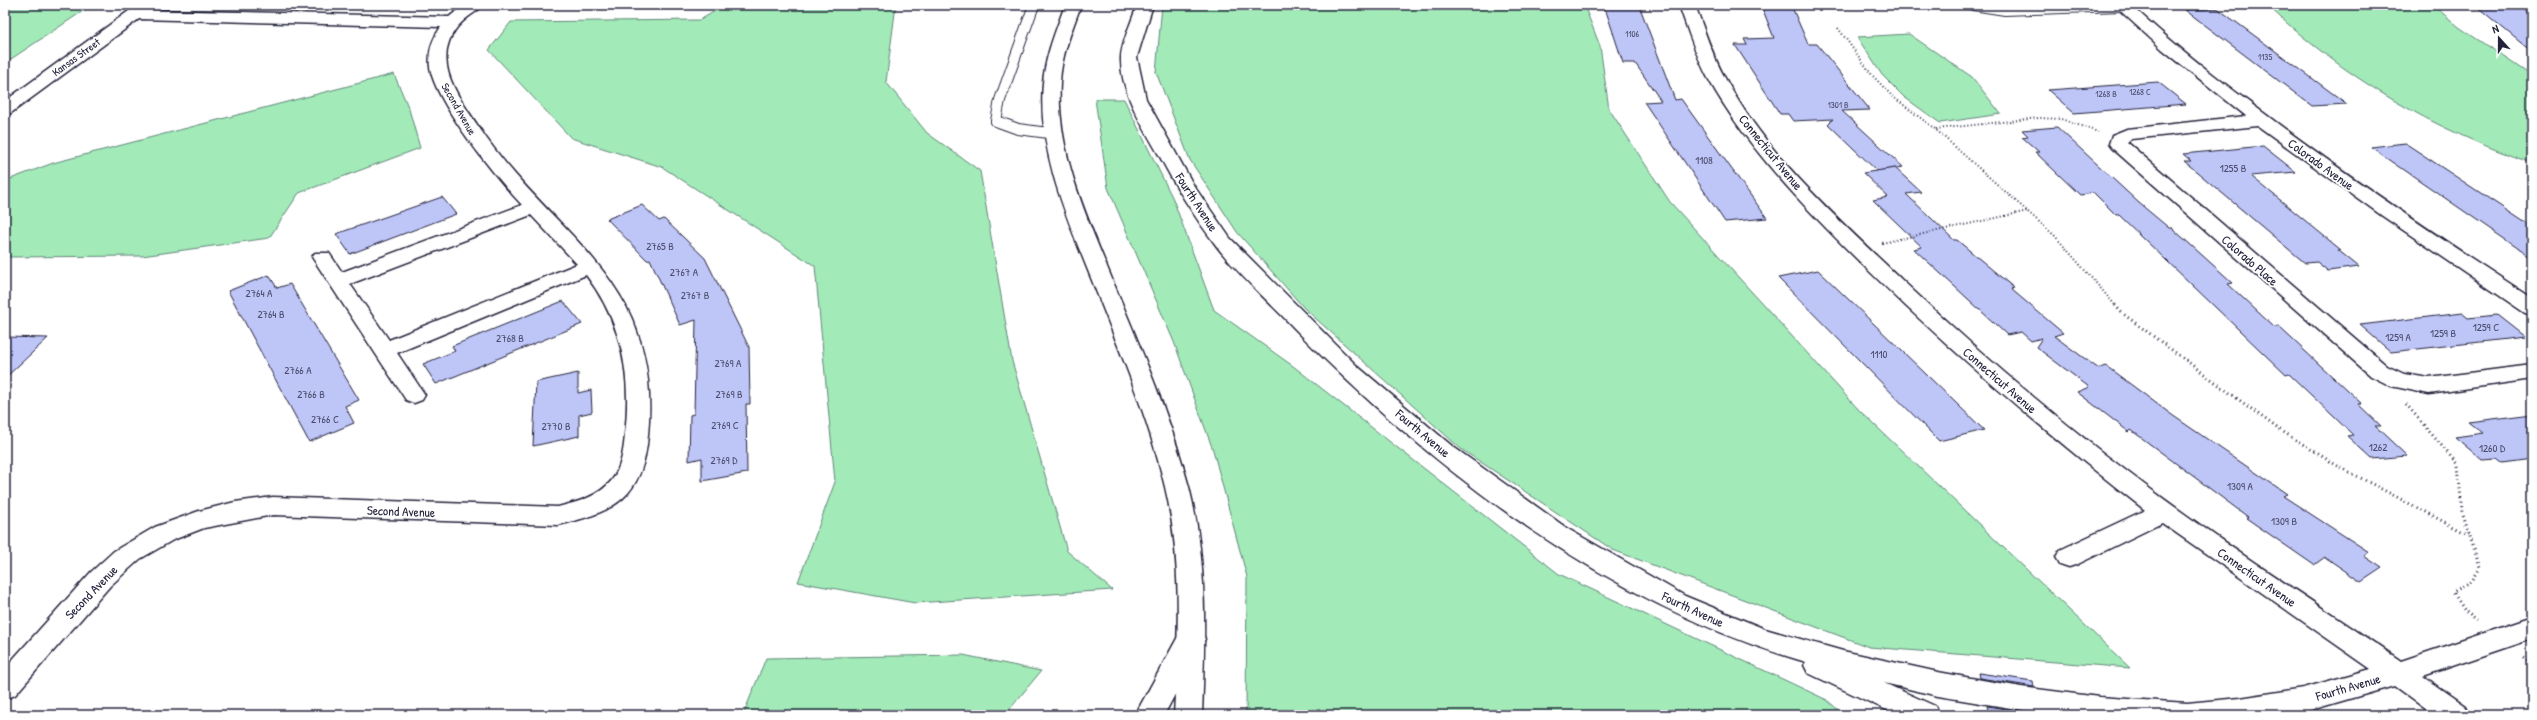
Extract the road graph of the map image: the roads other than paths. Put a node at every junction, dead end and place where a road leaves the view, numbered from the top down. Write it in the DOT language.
graph roads {
  1 [pos="475,5"];
  2 [pos="1034,5"];
  3 [pos="1074,5"];
  4 [pos="1145,5"];
  5 [pos="1687,5"];
  6 [pos="1973,5"];
  7 [pos="2122,5"];
  8 [pos="141,10"];
  9 [pos="451,22"];
  10 [pos="5,109"];
  11 [pos="2262,120"];
  12 [pos="1056,134"];
  13 [pos="535,207"];
  14 [pos="322,257"];
  15 [pos="590,266"];
  16 [pos="338,282"];
  17 [pos="2532,308"];
  18 [pos="385,350"];
  19 [pos="2532,372"];
  20 [pos="414,395"];
  21 [pos="2164,512"];
  22 [pos="2069,557"];
  23 [pos="2532,628"];
  24 [pos="1192,636"];
  25 [pos="1759,638"];
  26 [pos="2399,673"];
  27 [pos="5,687"];
  28 [pos="1149,715"];
  29 [pos="1188,715"];
  30 [pos="1925,715"];
  31 [pos="2187,715"];
  32 [pos="2456,715"];
  1 -- 9 [label="street, Second Avenue"];
  2 -- 12 [label="lane"];
  3 -- 12 [label="street"];
  4 -- 25 [label="street, Fourth Avenue"];
  5 -- 21 [label="street, Connecticut Avenue"];
  6 -- 7 [label="lane"];
  7 -- 11 [label="street, Colorado Avenue"];
  8 -- 9 [label="street"];
  8 -- 10 [label="street, Kansas Street"];
  9 -- 13 [label="street, Second Avenue"];
  11 -- 17 [label="street, Colorado Avenue"];
  11 -- 19 [label="street, Colorado Place"];
  12 -- 24 [label="street"];
  13 -- 15 [label="street, Second Avenue"];
  13 -- 16 [label="street"];
  14 -- 16 [label="street"];
  15 -- 18 [label="street"];
  15 -- 27 [label="street, Second Avenue"];
  16 -- 18 [label="street"];
  18 -- 20 [label="street"];
  21 -- 22 [label="street"];
  21 -- 26 [label="street, Connecticut Avenue"];
  23 -- 26 [label="street, Fourth Avenue"];
  24 -- 28 [label="street"];
  24 -- 29 [label="street"];
  25 -- 30 [label="street"];
  25 -- 31 [label="street, Fourth Avenue"];
  26 -- 31 [label="street, Fourth Avenue"];
  26 -- 32 [label="street, Connecticut Avenue"];
}
